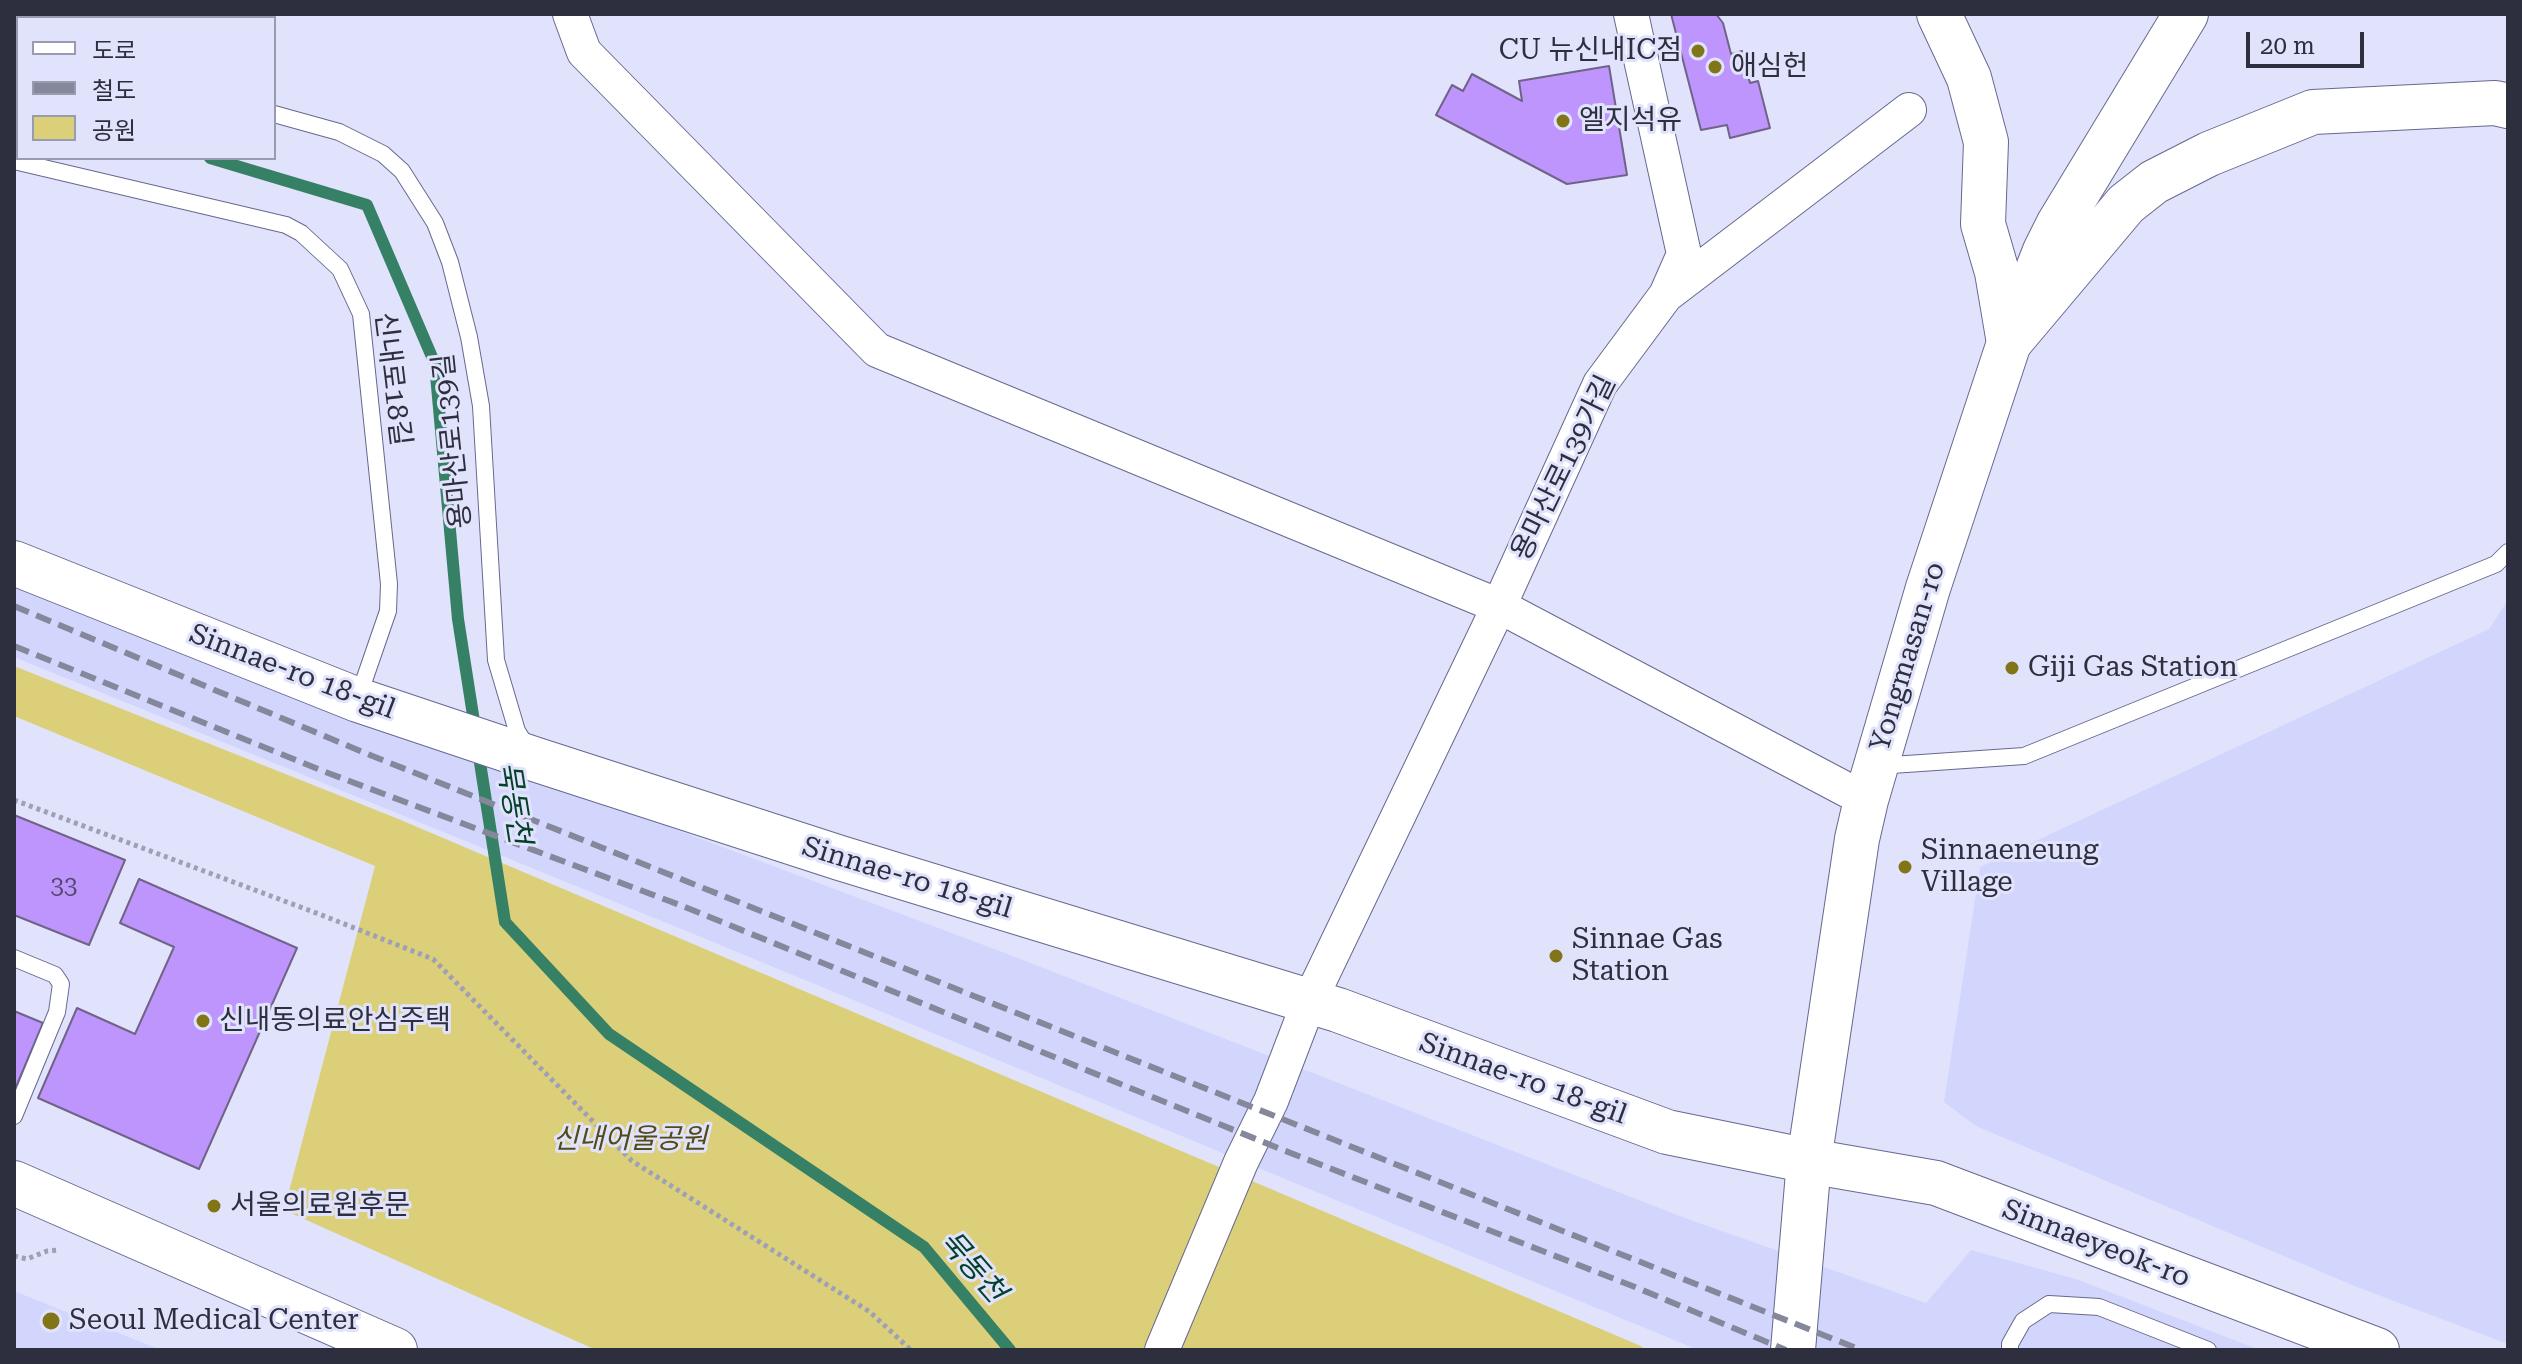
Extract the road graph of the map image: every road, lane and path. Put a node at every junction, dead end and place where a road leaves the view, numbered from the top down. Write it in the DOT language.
graph roads {
  1 [pos="570,14"];
  2 [pos="1631,14"];
  3 [pos="1939,14"];
  4 [pos="2186,14"];
  5 [pos="2508,106"];
  6 [pos="1909,110"];
  7 [pos="276,115"];
  8 [pos="14,161"];
  9 [pos="1666,295"];
  10 [pos="2009,343"];
  11 [pos="2508,552"];
  12 [pos="14,563"];
  13 [pos="1499,606"];
  14 [pos="358,700"];
  15 [pos="534,759"];
  16 [pos="1871,783"];
  17 [pos="14,800"];
  18 [pos="14,958"];
  19 [pos="1309,1002"];
  20 [pos="14,1116"];
  21 [pos="1809,1161"];
  22 [pos="14,1183"];
  23 [pos="395,1350"];
  24 [pos="911,1350"];
  25 [pos="1162,1350"];
  26 [pos="1793,1350"];
  27 [pos="2010,1350"];
  28 [pos="2208,1350"];
  29 [pos="2377,1350"];
  1 -- 13 [label="street"];
  2 -- 9 [label="street, 용마산로139가길"];
  3 -- 10 [label="main road"];
  4 -- 10 [label="main road, Yongmasan-ro"];
  5 -- 10 [label="main road"];
  6 -- 9 [label="street, 용마산로139가길"];
  7 -- 15 [label="lane, 용마산로139길"];
  8 -- 14 [label="lane, 신내로18길"];
  9 -- 13 [label="street, 용마산로139가길"];
  10 -- 16 [label="main road, Yongmasan-ro"];
  11 -- 16 [label="lane"];
  12 -- 14 [label="main road, Sinnae-ro 18-gil"];
  13 -- 16 [label="street"];
  13 -- 19 [label="street, 용마산로139가길"];
  14 -- 15 [label="main road, Sinnae-ro 18-gil"];
  15 -- 19 [label="main road, Sinnae-ro 18-gil"];
  16 -- 21 [label="main road, Yongmasan-ro"];
  17 -- 24 [label="path"];
  18 -- 20 [label="lane"];
  19 -- 21 [label="main road, Sinnae-ro 18-gil"];
  19 -- 25 [label="street, 용마산로139가길"];
  21 -- 26 [label="main road, Yongmasan-ro"];
  21 -- 29 [label="main road, Sinnaeyeok-ro"];
  22 -- 23 [label="main road"];
  27 -- 28 [label="lane"];
}
